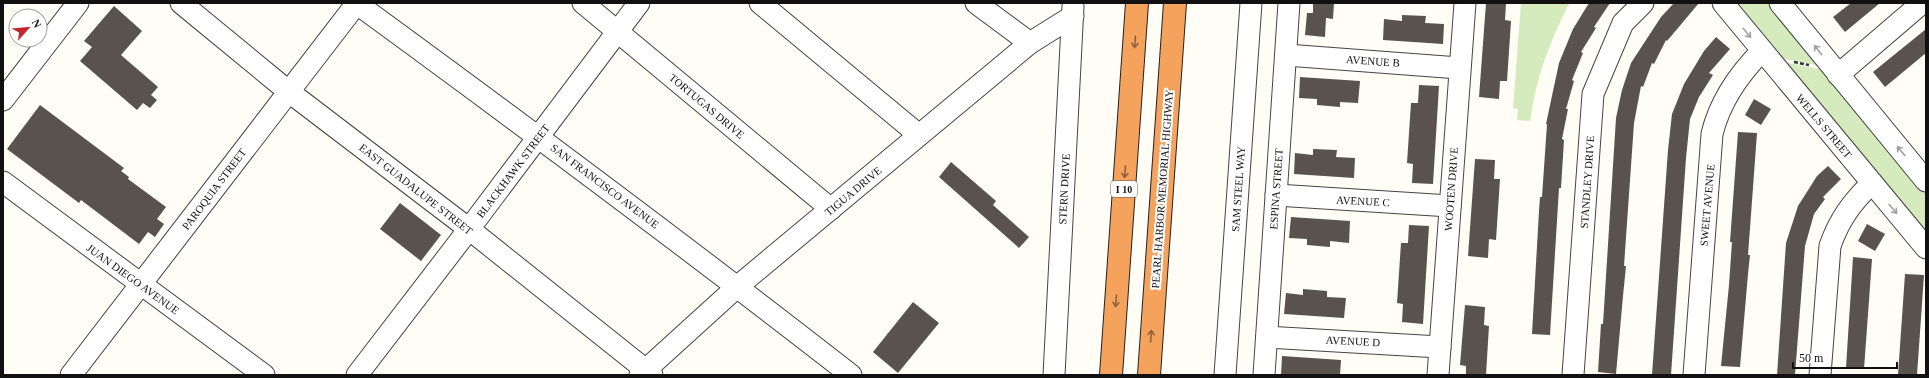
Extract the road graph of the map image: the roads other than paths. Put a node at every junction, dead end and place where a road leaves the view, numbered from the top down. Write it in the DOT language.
graph roads {
  1 [pos="78,3"];
  2 [pos="181,3"];
  3 [pos="356,3"];
  4 [pos="583,3"];
  5 [pos="639,3"];
  6 [pos="760,3"];
  7 [pos="976,3"];
  8 [pos="1137,3"];
  9 [pos="1175,3"];
  10 [pos="1251,3"];
  11 [pos="1289,3"];
  12 [pos="1465,3"];
  13 [pos="1643,3"];
  14 [pos="1723,3"];
  15 [pos="1780,3"];
  16 [pos="1922,3"];
  17 [pos="1073,9"];
  18 [pos="617,31"];
  19 [pos="1030,43"];
  20 [pos="1286,55"];
  21 [pos="1768,59"];
  22 [pos="1460,68"];
  23 [pos="1834,70"];
  24 [pos="288,91"];
  25 [pos="3,100"];
  26 [pos="539,136"];
  27 [pos="919,136"];
  28 [pos="1924,175"];
  29 [pos="3,182"];
  30 [pos="1872,183"];
  31 [pos="1276,196"];
  32 [pos="1450,206"];
  33 [pos="831,209"];
  34 [pos="469,229"];
  35 [pos="1926,248"];
  36 [pos="141,284"];
  37 [pos="738,286"];
  38 [pos="1267,336"];
  39 [pos="1440,346"];
  40 [pos="645,373"];
  41 [pos="71,375"];
  42 [pos="264,375"];
  43 [pos="357,375"];
  44 [pos="851,375"];
  45 [pos="1054,375"];
  46 [pos="1111,375"];
  47 [pos="1148,375"];
  48 [pos="1225,375"];
  49 [pos="1264,375"];
  50 [pos="1438,375"];
  51 [pos="1573,375"];
  52 [pos="1694,375"];
  53 [pos="1820,375"];
  1 -- 25 [label="street"];
  2 -- 24 [label="street, EAST GUADALUPE STREET"];
  3 -- 24 [label="street, PAROQUIA STREET"];
  3 -- 26 [label="street, SAN FRANCISCO AVENUE"];
  4 -- 18 [label="street, TORTUGAS DRIVE"];
  5 -- 18 [label="street, BLACKHAWK STREET"];
  6 -- 27 [label="street"];
  7 -- 19 [label="street"];
  8 -- 46 [label="highway, I 10, one-way"];
  47 -- 9 [label="highway, PEARL HARBOR MEMORIAL HIGHWAY, one-way"];
  10 -- 48 [label="street, SAM STEEL WAY"];
  11 -- 20 [label="street, ESPINA STREET"];
  12 -- 22 [label="street, WOOTEN DRIVE"];
  13 -- 51 [label="street, STANDLEY DRIVE"];
  14 -- 21 [label="street, WELLS STREET, one-way"];
  23 -- 15 [label="street, one-way"];
  16 -- 23 [label="street"];
  17 -- 19 [label="street, TIGUA DRIVE"];
  17 -- 45 [label="street, STERN DRIVE"];
  18 -- 26 [label="street, BLACKHAWK STREET"];
  18 -- 33 [label="street, TORTUGAS DRIVE"];
  19 -- 27 [label="street, TIGUA DRIVE"];
  20 -- 22 [label="street, AVENUE B"];
  20 -- 31 [label="street, ESPINA STREET"];
  21 -- 30 [label="street, WELLS STREET"];
  21 -- 52 [label="street, SWEET AVENUE"];
  22 -- 32 [label="street, WOOTEN DRIVE"];
  28 -- 23 [label="street, one-way"];
  24 -- 34 [label="street, EAST GUADALUPE STREET"];
  24 -- 36 [label="street, PAROQUIA STREET"];
  26 -- 34 [label="street, BLACKHAWK STREET"];
  26 -- 37 [label="street, SAN FRANCISCO AVENUE"];
  27 -- 33 [label="street, TIGUA DRIVE"];
  29 -- 36 [label="street, JUAN DIEGO AVENUE"];
  30 -- 35 [label="street, WELLS STREET, one-way"];
  30 -- 53 [label="street"];
  31 -- 32 [label="street, AVENUE C"];
  31 -- 38 [label="street, ESPINA STREET"];
  32 -- 39 [label="street, WOOTEN DRIVE"];
  33 -- 37 [label="street, TIGUA DRIVE"];
  34 -- 40 [label="street, EAST GUADALUPE STREET"];
  34 -- 43 [label="street, BLACKHAWK STREET"];
  36 -- 41 [label="street, PAROQUIA STREET"];
  36 -- 42 [label="street, JUAN DIEGO AVENUE"];
  37 -- 40 [label="street, TIGUA DRIVE"];
  37 -- 44 [label="street, SAN FRANCISCO AVENUE"];
  38 -- 39 [label="street, AVENUE D"];
  38 -- 49 [label="street, ESPINA STREET"];
  39 -- 50 [label="street, WOOTEN DRIVE"];
}
